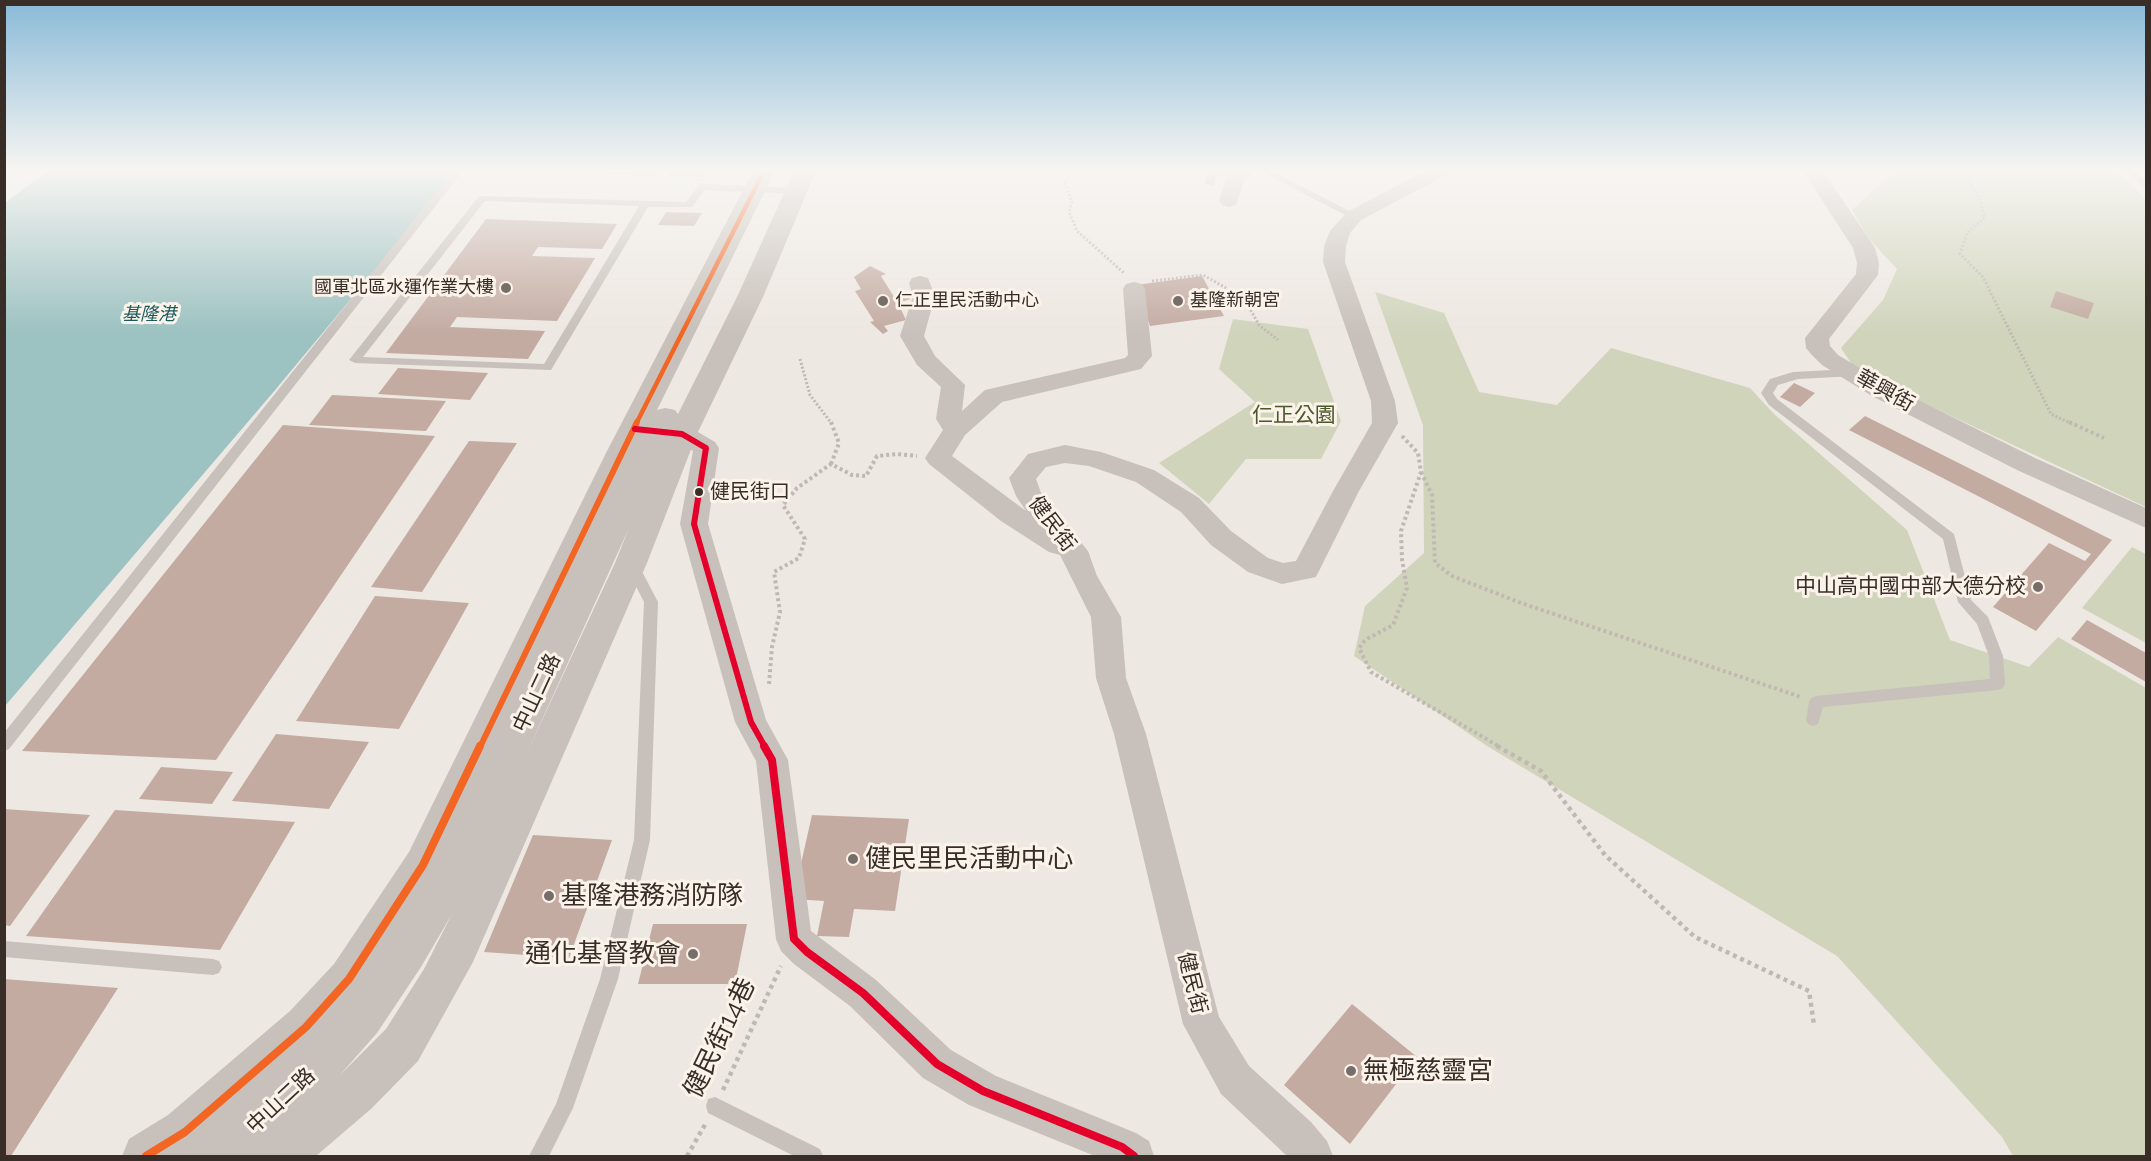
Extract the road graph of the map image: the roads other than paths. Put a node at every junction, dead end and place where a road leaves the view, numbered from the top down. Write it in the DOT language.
graph roads {
  1 [pos="416,225"];
  2 [pos="461,225"];
  3 [pos="632,225"];
  4 [pos="757,225"];
  5 [pos="1345,225"];
  6 [pos="1849,225"];
  7 [pos="920,283"];
  8 [pos="1133,286"];
  9 [pos="1852,373"];
  10 [pos="956,429"];
  11 [pos="658,431"];
  12 [pos="2146,519"];
  13 [pos="1078,558"];
  14 [pos="631,562"];
  15 [pos="1814,720"];
  16 [pos="4,745"];
  17 [pos="4,949"];
  18 [pos="213,967"];
  19 [pos="716,1106"];
  20 [pos="146,1156"];
  21 [pos="211,1156"];
  22 [pos="280,1156"];
  23 [pos="539,1156"];
  24 [pos="813,1156"];
  25 [pos="1134,1156"];
  26 [pos="1312,1156"];
  1 -- 16 [label="lane"];
  2 -- 3 [label="lane"];
  4 -- 11 [label="street, 中山二路"];
  5 -- 13 [label="street, 健民街"];
  6 -- 9 [label="street, 華興街"];
  7 -- 10 [label="street"];
  8 -- 10 [label="street"];
  9 -- 12 [label="street, 華興街"];
  9 -- 15 [label="lane"];
  10 -- 13 [label="street"];
  11 -- 14 [label="street, 中山二路"];
  11 -- 20 [label="street, 中山二路"];
  11 -- 21 [label="street, 中山二路"];
  11 -- 25 [label="street"];
  13 -- 26 [label="street, 健民街"];
  14 -- 22 [label="street, 中山二路"];
  14 -- 23 [label="lane"];
  17 -- 18 [label="lane"];
  19 -- 24 [label="lane"];
}
